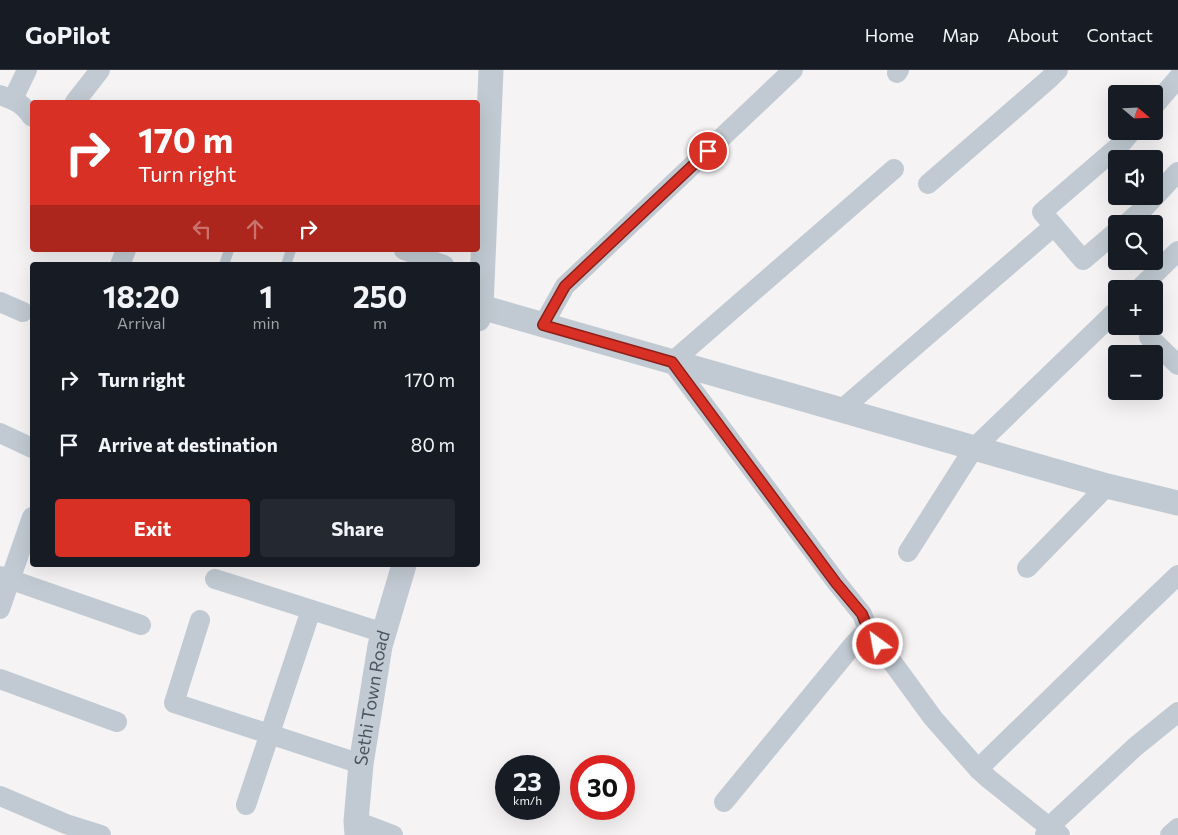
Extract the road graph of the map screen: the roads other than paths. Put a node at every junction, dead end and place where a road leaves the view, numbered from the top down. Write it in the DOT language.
graph roads {
  1 [pos="27,70"];
  2 [pos="100,70"];
  3 [pos="491,70"];
  4 [pos="793,70"];
  5 [pos="1058,70"];
  6 [pos="1178,78"];
  7 [pos="1163,96"];
  8 [pos="6,97"];
  9 [pos="77,100"];
  10 [pos="30,114"];
  11 [pos="1124,140"];
  12 [pos="894,169"];
  13 [pos="1178,172"];
  14 [pos="928,184"];
  15 [pos="1136,215"];
  16 [pos="1054,226"];
  17 [pos="1108,239"];
  18 [pos="1178,251"];
  19 [pos="409,252"];
  20 [pos="436,262"];
  21 [pos="480,278"];
  22 [pos="1148,280"];
  23 [pos="0,302"];
  24 [pos="23,312"];
  25 [pos="480,313"];
  26 [pos="1108,318"];
  27 [pos="543,325"];
  28 [pos="1149,337"];
  29 [pos="672,362"];
  30 [pos="1178,365"];
  31 [pos="841,410"];
  32 [pos="0,433"];
  33 [pos="30,447"];
  34 [pos="974,448"];
  35 [pos="1107,486"];
  36 [pos="1178,503"];
  37 [pos="30,522"];
  38 [pos="908,552"];
  39 [pos="400,567"];
  40 [pos="1027,568"];
  41 [pos="1178,575"];
  42 [pos="5,578"];
  43 [pos="215,579"];
  44 [pos="0,609"];
  45 [pos="312,610"];
  46 [pos="200,620"];
  47 [pos="141,625"];
  48 [pos="868,629"];
  49 [pos="384,633"];
  50 [pos="0,679"];
  51 [pos="1178,712"];
  52 [pos="117,722"];
  53 [pos="270,734"];
  54 [pos="361,764"];
  55 [pos="978,769"];
  56 [pos="0,796"];
  57 [pos="724,802"];
  58 [pos="246,805"];
  59 [pos="357,828"];
  60 [pos="1178,828"];
  61 [pos="1052,832"];
  62 [pos="97,834"];
  63 [pos="393,835"];
  64 [pos="1170,835"];
  1 -- 8 [label="street"];
  2 -- 9 [label="street"];
  3 -- 21 [label="street"];
  4 -- 27 [label="street"];
  5 -- 14 [label="street"];
  6 -- 7 [label="street"];
  8 -- 10 [label="street"];
  11 -- 16 [label="street"];
  12 -- 29 [label="street"];
  13 -- 15 [label="street"];
  16 -- 17 [label="street"];
  16 -- 31 [label="street"];
  18 -- 22 [label="street"];
  19 -- 20 [label="street"];
  23 -- 24 [label="street"];
  25 -- 27 [label="street"];
  26 -- 34 [label="street"];
  27 -- 29 [label="street"];
  28 -- 30 [label="street"];
  29 -- 31 [label="street"];
  29 -- 48 [label="street"];
  31 -- 34 [label="street"];
  32 -- 33 [label="street"];
  34 -- 35 [label="street"];
  34 -- 38 [label="street"];
  35 -- 36 [label="street"];
  35 -- 40 [label="street"];
  37 -- 42 [label="street"];
  39 -- 49 [label="street, Sethi Town Road"];
  41 -- 55 [label="street"];
  42 -- 44 [label="street"];
  42 -- 47 [label="street"];
  43 -- 45 [label="street"];
  45 -- 49 [label="street"];
  45 -- 53 [label="street"];
  46 -- 53 [label="street"];
  48 -- 55 [label="street"];
  48 -- 57 [label="street"];
  49 -- 54 [label="street, Sethi Town Road"];
  50 -- 52 [label="street"];
  51 -- 61 [label="street"];
  53 -- 54 [label="street"];
  53 -- 58 [label="street"];
  54 -- 59 [label="street, Sethi Town Road"];
  55 -- 61 [label="street"];
  56 -- 62 [label="street"];
  59 -- 63 [label="street"];
  60 -- 64 [label="street"];
}
